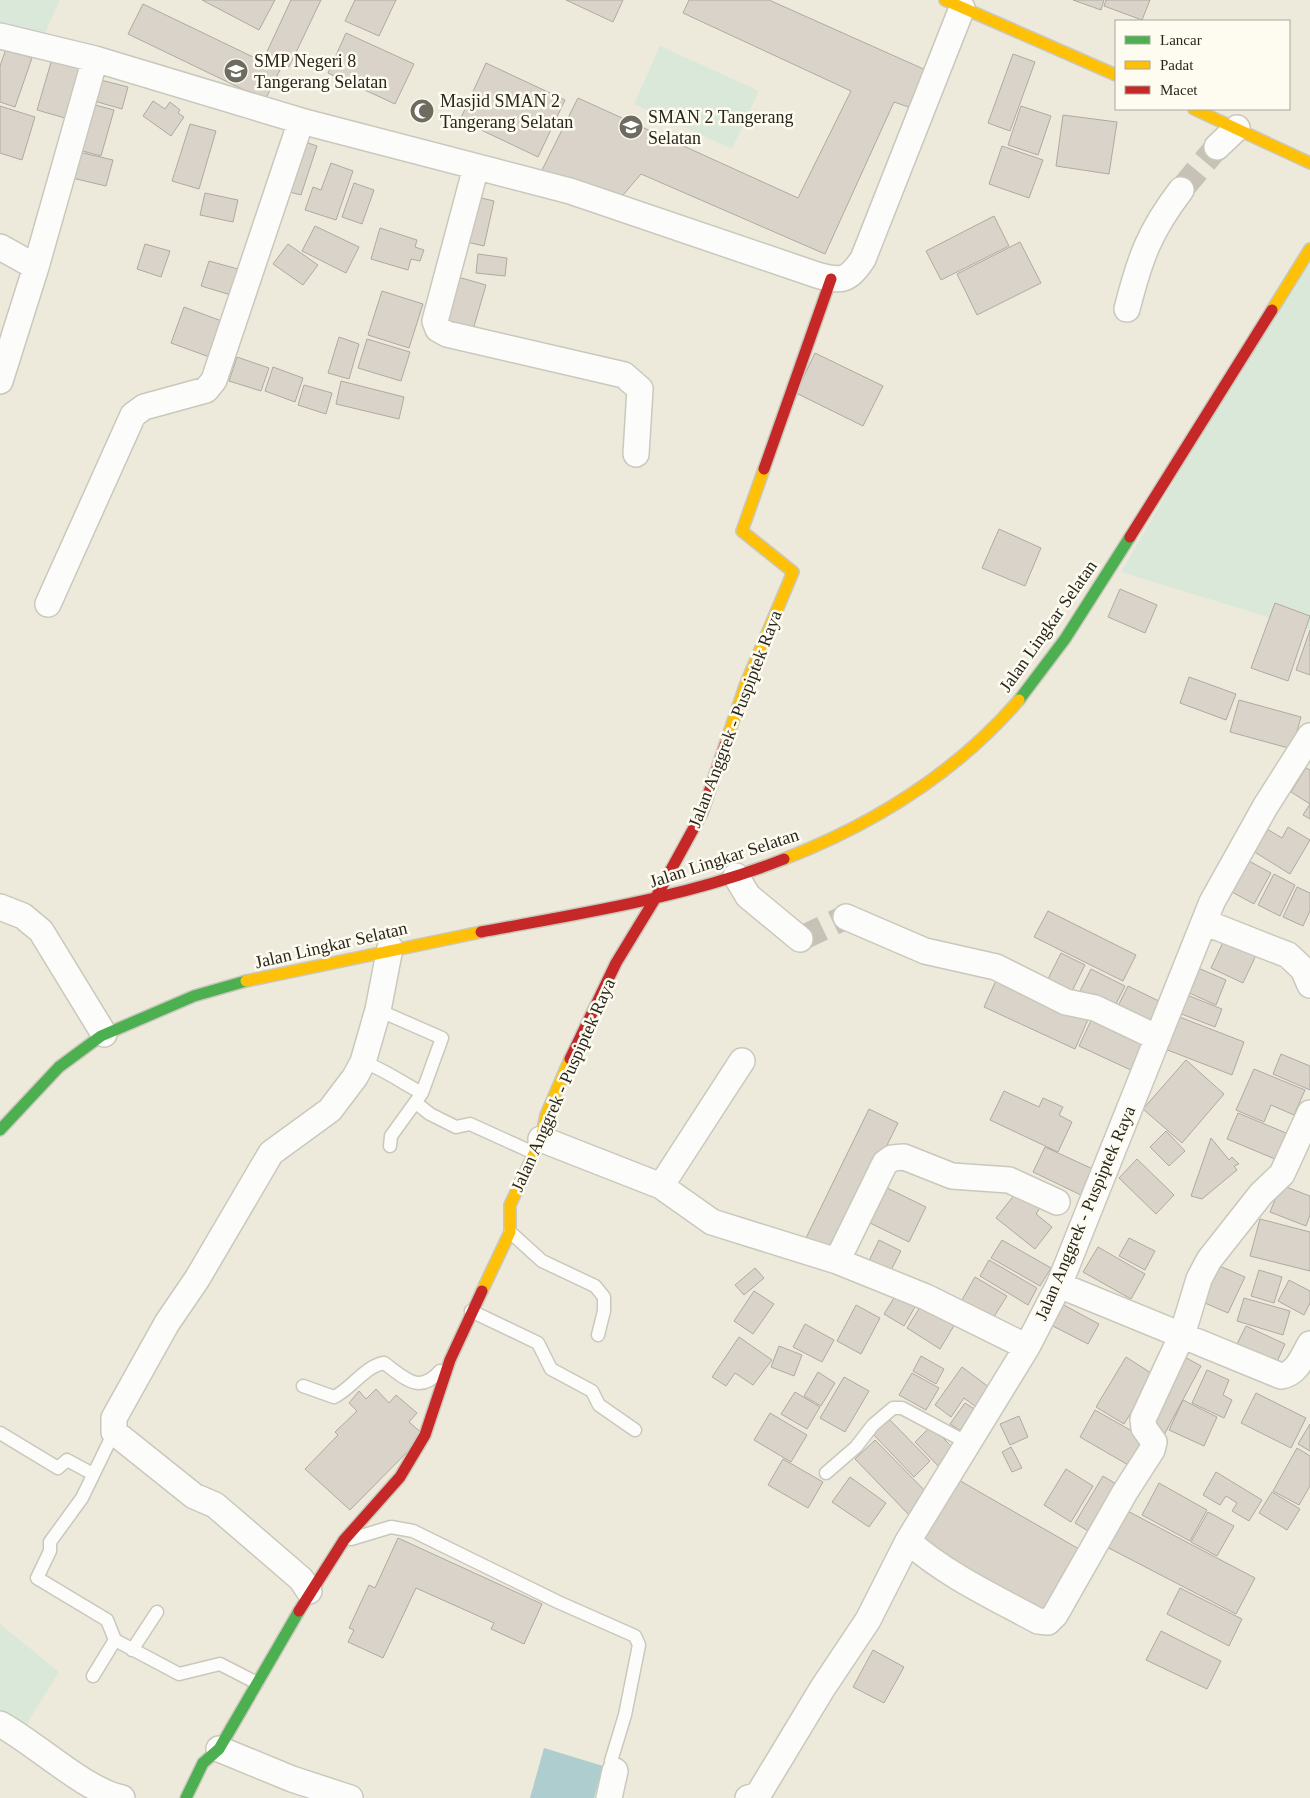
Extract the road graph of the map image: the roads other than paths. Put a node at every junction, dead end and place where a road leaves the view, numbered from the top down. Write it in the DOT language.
graph roads {
  1 [pos="954,4"];
  2 [pos="0,36"];
  3 [pos="94,59"];
  4 [pos="1115,75"];
  5 [pos="1196,110"];
  6 [pos="301,121"];
  7 [pos="1237,128"];
  8 [pos="1217,147"];
  9 [pos="1310,163"];
  10 [pos="476,167"];
  11 [pos="1181,190"];
  12 [pos="0,247"];
  13 [pos="1310,249"];
  14 [pos="36,267"];
  15 [pos="831,279"];
  16 [pos="1127,309"];
  17 [pos="0,381"];
  18 [pos="636,454"];
  19 [pos="48,604"];
  20 [pos="1310,736"];
  21 [pos="736,876"];
  22 [pos="655,899"];
  23 [pos="0,907"];
  24 [pos="846,917"];
  25 [pos="1204,922"];
  26 [pos="800,939"];
  27 [pos="390,948"];
  28 [pos="1310,985"];
  29 [pos="378,1010"];
  30 [pos="104,1034"];
  31 [pos="1158,1038"];
  32 [pos="742,1061"];
  33 [pos="363,1062"];
  34 [pos="419,1098"];
  35 [pos="1307,1129"];
  36 [pos="0,1130"];
  37 [pos="390,1146"];
  38 [pos="537,1146"];
  39 [pos="661,1186"];
  40 [pos="1057,1202"];
  41 [pos="510,1232"];
  42 [pos="836,1261"];
  43 [pos="1058,1285"];
  44 [pos="471,1311"];
  45 [pos="598,1335"];
  46 [pos="1182,1335"];
  47 [pos="1310,1344"];
  48 [pos="1027,1347"];
  49 [pos="450,1360"];
  50 [pos="303,1386"];
  51 [pos="635,1430"];
  52 [pos="114,1432"];
  53 [pos="0,1433"];
  54 [pos="968,1443"];
  55 [pos="826,1473"];
  56 [pos="93,1474"];
  57 [pos="344,1540"];
  58 [pos="908,1541"];
  59 [pos="309,1592"];
  60 [pos="157,1612"];
  61 [pos="114,1640"];
  62 [pos="132,1650"];
  63 [pos="93,1676"];
  64 [pos="257,1683"];
  65 [pos="0,1724"];
  66 [pos="219,1749"];
  67 [pos="615,1771"];
  68 [pos="754,1797"];
  69 [pos="122,1798"];
  70 [pos="186,1798"];
  71 [pos="350,1798"];
  72 [pos="609,1798"];
  1 -- 4 [label="main road"];
  1 -- 15 [label="street"];
  2 -- 3 [label="street"];
  3 -- 6 [label="street"];
  3 -- 14 [label="street"];
  5 -- 7 [label="main road"];
  6 -- 10 [label="street"];
  6 -- 19 [label="street"];
  7 -- 8 [label="street"];
  7 -- 9 [label="main road"];
  10 -- 15 [label="street"];
  10 -- 18 [label="street"];
  11 -- 16 [label="street"];
  12 -- 14 [label="street"];
  13 -- 21 [label="main road, Jalan Lingkar Selatan"];
  14 -- 17 [label="street"];
  15 -- 22 [label="main road, Jalan Anggrek - Puspiptek Raya"];
  20 -- 25 [label="street, Jalan Anggrek - Puspiptek Raya"];
  21 -- 22 [label="main road, Jalan Lingkar Selatan"];
  21 -- 26 [label="street"];
  22 -- 27 [label="main road, Jalan Lingkar Selatan"];
  22 -- 38 [label="main road, Jalan Anggrek - Puspiptek Raya"];
  23 -- 30 [label="street"];
  24 -- 31 [label="street"];
  25 -- 28 [label="street"];
  25 -- 31 [label="street, Jalan Anggrek - Puspiptek Raya"];
  27 -- 29 [label="street"];
  27 -- 30 [label="main road, Jalan Lingkar Selatan"];
  29 -- 33 [label="street"];
  29 -- 34 [label="lane"];
  30 -- 36 [label="main road, Jalan Lingkar Selatan"];
  31 -- 43 [label="street, Jalan Anggrek - Puspiptek Raya"];
  32 -- 39 [label="street"];
  33 -- 34 [label="lane"];
  33 -- 52 [label="street"];
  34 -- 37 [label="lane"];
  34 -- 38 [label="lane"];
  35 -- 46 [label="street"];
  38 -- 39 [label="street"];
  38 -- 41 [label="main road, Jalan Anggrek - Puspiptek Raya"];
  39 -- 42 [label="street"];
  40 -- 42 [label="street"];
  41 -- 44 [label="main road, Jalan Anggrek - Puspiptek Raya"];
  41 -- 45 [label="lane"];
  42 -- 48 [label="street"];
  43 -- 46 [label="street"];
  43 -- 48 [label="street, Jalan Anggrek - Puspiptek Raya"];
  44 -- 49 [label="main road, Jalan Anggrek - Puspiptek Raya"];
  44 -- 51 [label="lane"];
  46 -- 47 [label="street"];
  46 -- 58 [label="street"];
  48 -- 54 [label="street, Jalan Anggrek - Puspiptek Raya"];
  49 -- 50 [label="lane"];
  49 -- 57 [label="main road, Jalan Anggrek - Puspiptek Raya"];
  52 -- 56 [label="lane"];
  52 -- 59 [label="street"];
  53 -- 56 [label="lane"];
  54 -- 55 [label="lane"];
  54 -- 58 [label="street, Jalan Anggrek - Puspiptek Raya"];
  56 -- 61 [label="lane"];
  57 -- 59 [label="main road, Jalan Anggrek - Puspiptek Raya"];
  57 -- 67 [label="lane"];
  58 -- 68 [label="street, Jalan Anggrek - Puspiptek Raya"];
  59 -- 64 [label="main road, Jalan Anggrek - Puspiptek Raya"];
  60 -- 62 [label="lane"];
  61 -- 62 [label="lane"];
  61 -- 63 [label="lane"];
  62 -- 64 [label="lane"];
  64 -- 66 [label="main road, Jalan Anggrek - Puspiptek Raya"];
  65 -- 69 [label="street"];
  66 -- 70 [label="main road, Jalan Anggrek - Puspiptek Raya"];
  66 -- 71 [label="street"];
  67 -- 72 [label="street"];
}
